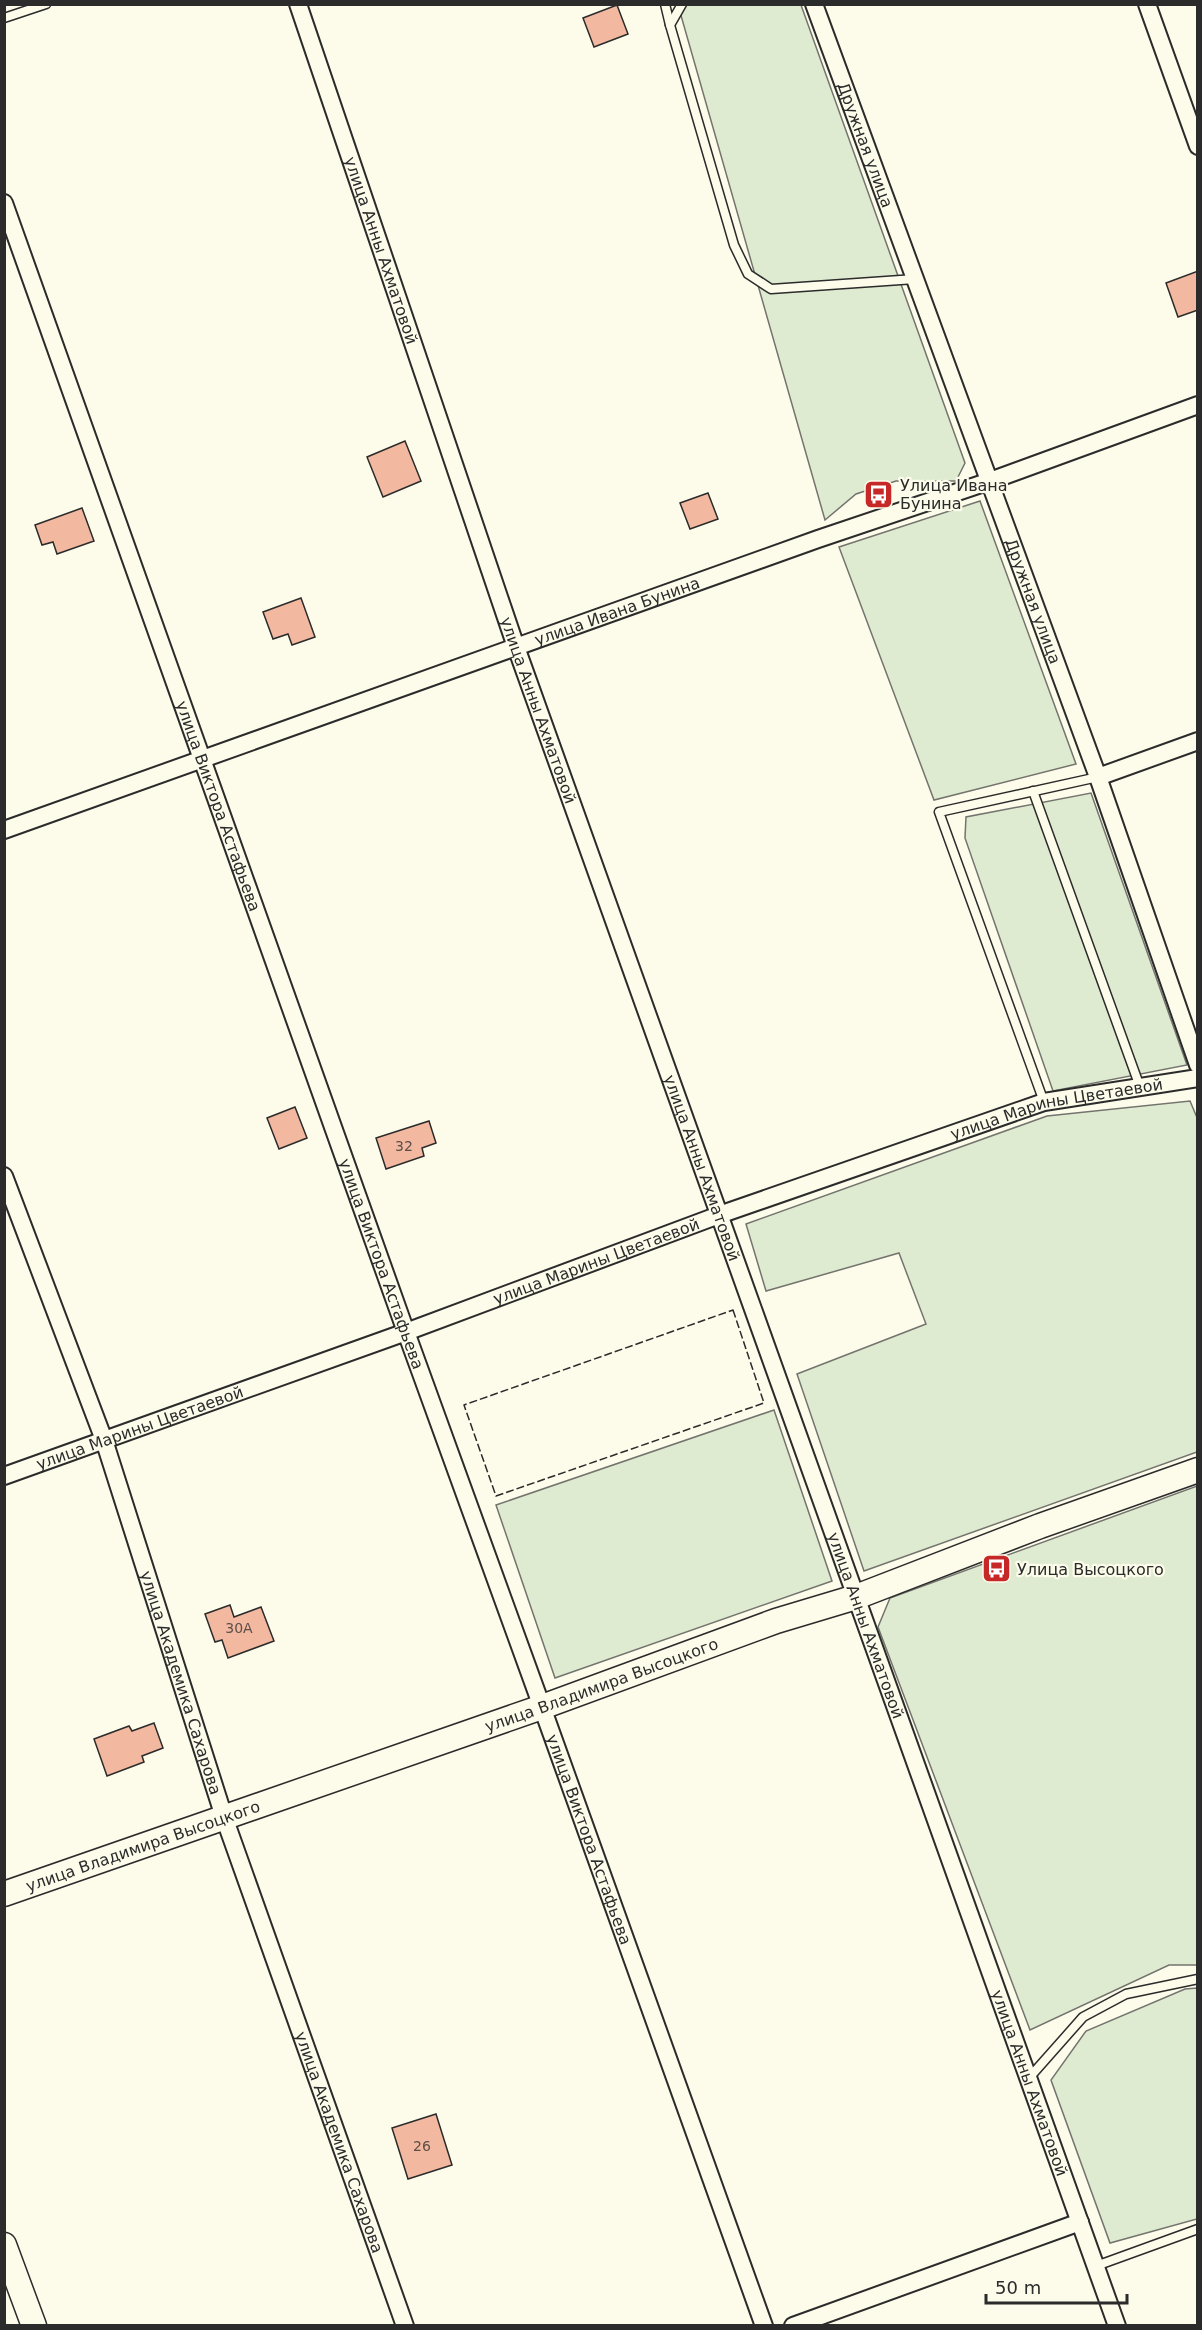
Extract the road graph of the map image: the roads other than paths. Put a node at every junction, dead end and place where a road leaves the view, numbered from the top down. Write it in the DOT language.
graph roads {
  1 [pos="46,4"];
  2 [pos="298,4"];
  3 [pos="665,4"];
  4 [pos="682,4"];
  5 [pos="814,4"];
  6 [pos="1147,4"];
  7 [pos="4,18"];
  8 [pos="670,25"];
  9 [pos="1197,146"];
  10 [pos="4,202"];
  11 [pos="915,279"];
  12 [pos="1197,405"];
  13 [pos="990,481"];
  14 [pos="516,647"];
  15 [pos="1197,741"];
  16 [pos="202,759"];
  17 [pos="1098,777"];
  18 [pos="1033,791"];
  19 [pos="4,830"];
  20 [pos="1197,1065"];
  21 [pos="1197,1078"];
  22 [pos="1140,1087"];
  23 [pos="1044,1102"];
  24 [pos="4,1176"];
  25 [pos="718,1215"];
  26 [pos="406,1332"];
  27 [pos="104,1440"];
  28 [pos="1197,1470"];
  29 [pos="4,1476"];
  30 [pos="856,1597"];
  31 [pos="542,1707"];
  32 [pos="224,1817"];
  33 [pos="4,1894"];
  34 [pos="1197,1979"];
  35 [pos="1029,2078"];
  36 [pos="1080,2222"];
  37 [pos="1197,2229"];
  38 [pos="4,2245"];
  39 [pos="1096,2266"];
  40 [pos="34,2325"];
  41 [pos="405,2325"];
  42 [pos="764,2325"];
  43 [pos="793,2325"];
  44 [pos="1117,2325"];
  1 -- 7 [label="lane"];
  2 -- 14 [label="street, улица Анны Ахматовой"];
  3 -- 8 [label="lane"];
  4 -- 8 [label="lane"];
  5 -- 11 [label="street, Дружная улица"];
  6 -- 9 [label="street"];
  8 -- 11 [label="lane"];
  10 -- 16 [label="street, улица Виктора Астафьева"];
  11 -- 13 [label="street, Дружная улица"];
  12 -- 13 [label="street, улица Ивана Бунина"];
  13 -- 14 [label="street, улица Ивана Бунина"];
  13 -- 17 [label="street, Дружная улица"];
  14 -- 16 [label="street, улица Ивана Бунина"];
  14 -- 25 [label="street, улица Анны Ахматовой"];
  15 -- 17 [label="street"];
  16 -- 19 [label="street, улица Ивана Бунина"];
  16 -- 26 [label="street, улица Виктора Астафьева"];
  17 -- 18 [label="lane"];
  17 -- 20 [label="street, Дружная улица"];
  18 -- 22 [label="lane"];
  18 -- 23 [label="lane"];
  21 -- 22 [label="street, улица Марины Цветаевой"];
  22 -- 23 [label="street, улица Марины Цветаевой"];
  23 -- 25 [label="street, улица Марины Цветаевой"];
  24 -- 27 [label="street, улица Академика Сахарова"];
  25 -- 26 [label="street, улица Марины Цветаевой"];
  25 -- 30 [label="street, улица Анны Ахматовой"];
  26 -- 27 [label="street, улица Марины Цветаевой"];
  26 -- 31 [label="street, улица Виктора Астафьева"];
  27 -- 29 [label="street, улица Марины Цветаевой"];
  27 -- 32 [label="street, улица Академика Сахарова"];
  28 -- 30 [label="street, улица Владимира Высоцкого"];
  30 -- 31 [label="street, улица Владимира Высоцкого"];
  30 -- 35 [label="street, улица Анны Ахматовой"];
  31 -- 32 [label="street, улица Владимира Высоцкого"];
  31 -- 42 [label="street, улица Виктора Астафьева"];
  32 -- 33 [label="street, улица Владимира Высоцкого"];
  32 -- 41 [label="street, улица Академика Сахарова"];
  34 -- 35 [label="lane"];
  35 -- 36 [label="street, улица Анны Ахматовой"];
  36 -- 39 [label="street, улица Анны Ахматовой"];
  36 -- 43 [label="street"];
  37 -- 39 [label="lane"];
  38 -- 40 [label="street"];
  39 -- 44 [label="street, улица Анны Ахматовой"];
}
